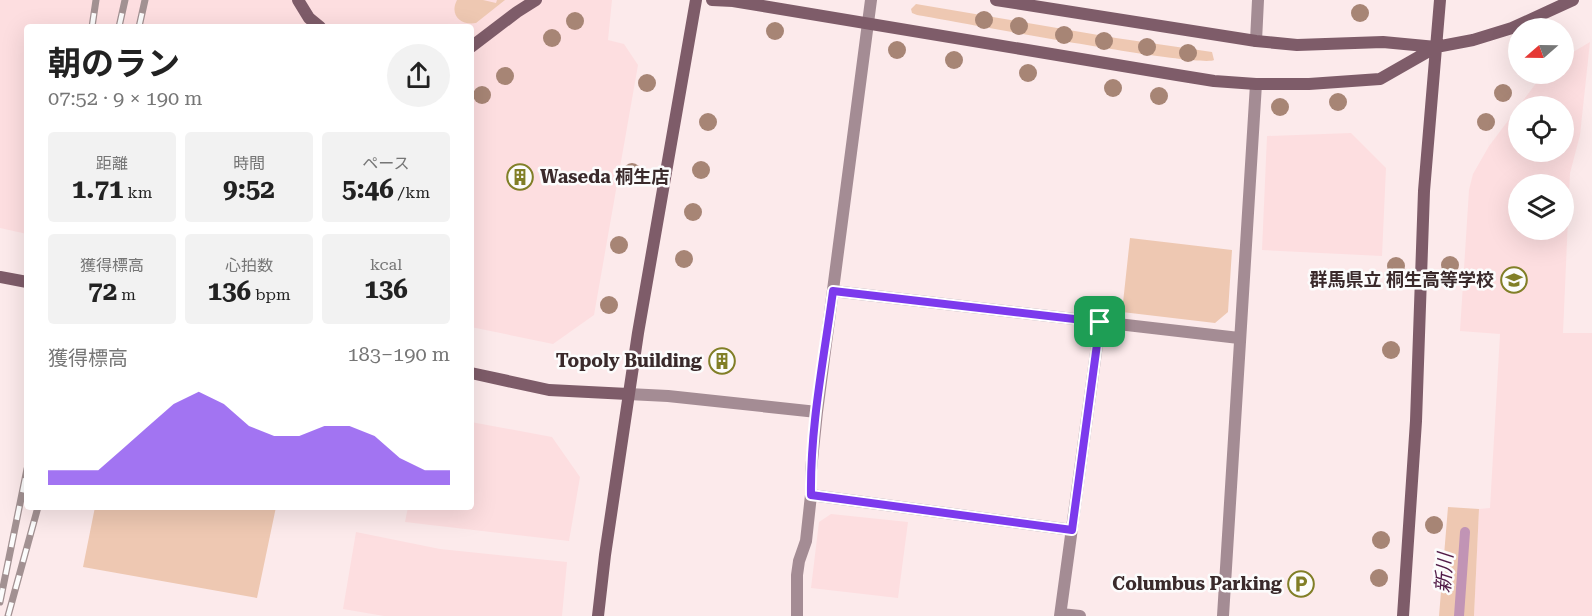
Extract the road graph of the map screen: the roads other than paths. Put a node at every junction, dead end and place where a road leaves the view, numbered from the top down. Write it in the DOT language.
graph roads {
  1 [pos="298,0"];
  2 [pos="536,0"];
  3 [pos="696,0"];
  4 [pos="712,0"];
  5 [pos="871,0"];
  6 [pos="996,0"];
  7 [pos="1258,0"];
  8 [pos="1440,0"];
  9 [pos="1573,0"];
  10 [pos="868,23"];
  11 [pos="316,24"];
  12 [pos="1256,41"];
  13 [pos="474,45"];
  14 [pos="1436,47"];
  15 [pos="1256,84"];
  16 [pos="0,276"];
  17 [pos="24,281"];
  18 [pos="833,291"];
  19 [pos="1100,322"];
  20 [pos="1239,338"];
  21 [pos="474,375"];
  22 [pos="628,394"];
  23 [pos="817,412"];
  24 [pos="811,495"];
  25 [pos="1072,530"];
  26 [pos="1061,615"];
  27 [pos="598,616"];
  28 [pos="797,616"];
  29 [pos="1080,616"];
  30 [pos="1223,616"];
  31 [pos="1402,616"];
  1 -- 11 [label="street"];
  2 -- 13 [label="street"];
  3 -- 22 [label="street"];
  4 -- 10 [label="street"];
  5 -- 10 [label="street"];
  6 -- 12 [label="street"];
  7 -- 12 [label="street"];
  8 -- 14 [label="street"];
  9 -- 14 [label="street"];
  10 -- 15 [label="street"];
  10 -- 18 [label="street"];
  12 -- 14 [label="street"];
  14 -- 15 [label="street"];
  14 -- 31 [label="street"];
  15 -- 20 [label="street"];
  16 -- 17 [label="street"];
  18 -- 19 [label="street"];
  18 -- 23 [label="street"];
  19 -- 20 [label="street"];
  19 -- 25 [label="street"];
  20 -- 30 [label="street"];
  21 -- 22 [label="street"];
  22 -- 23 [label="street"];
  22 -- 27 [label="street"];
  23 -- 24 [label="street"];
  24 -- 25 [label="street"];
  24 -- 28 [label="street"];
  25 -- 26 [label="street"];
  26 -- 29 [label="street"];
}
